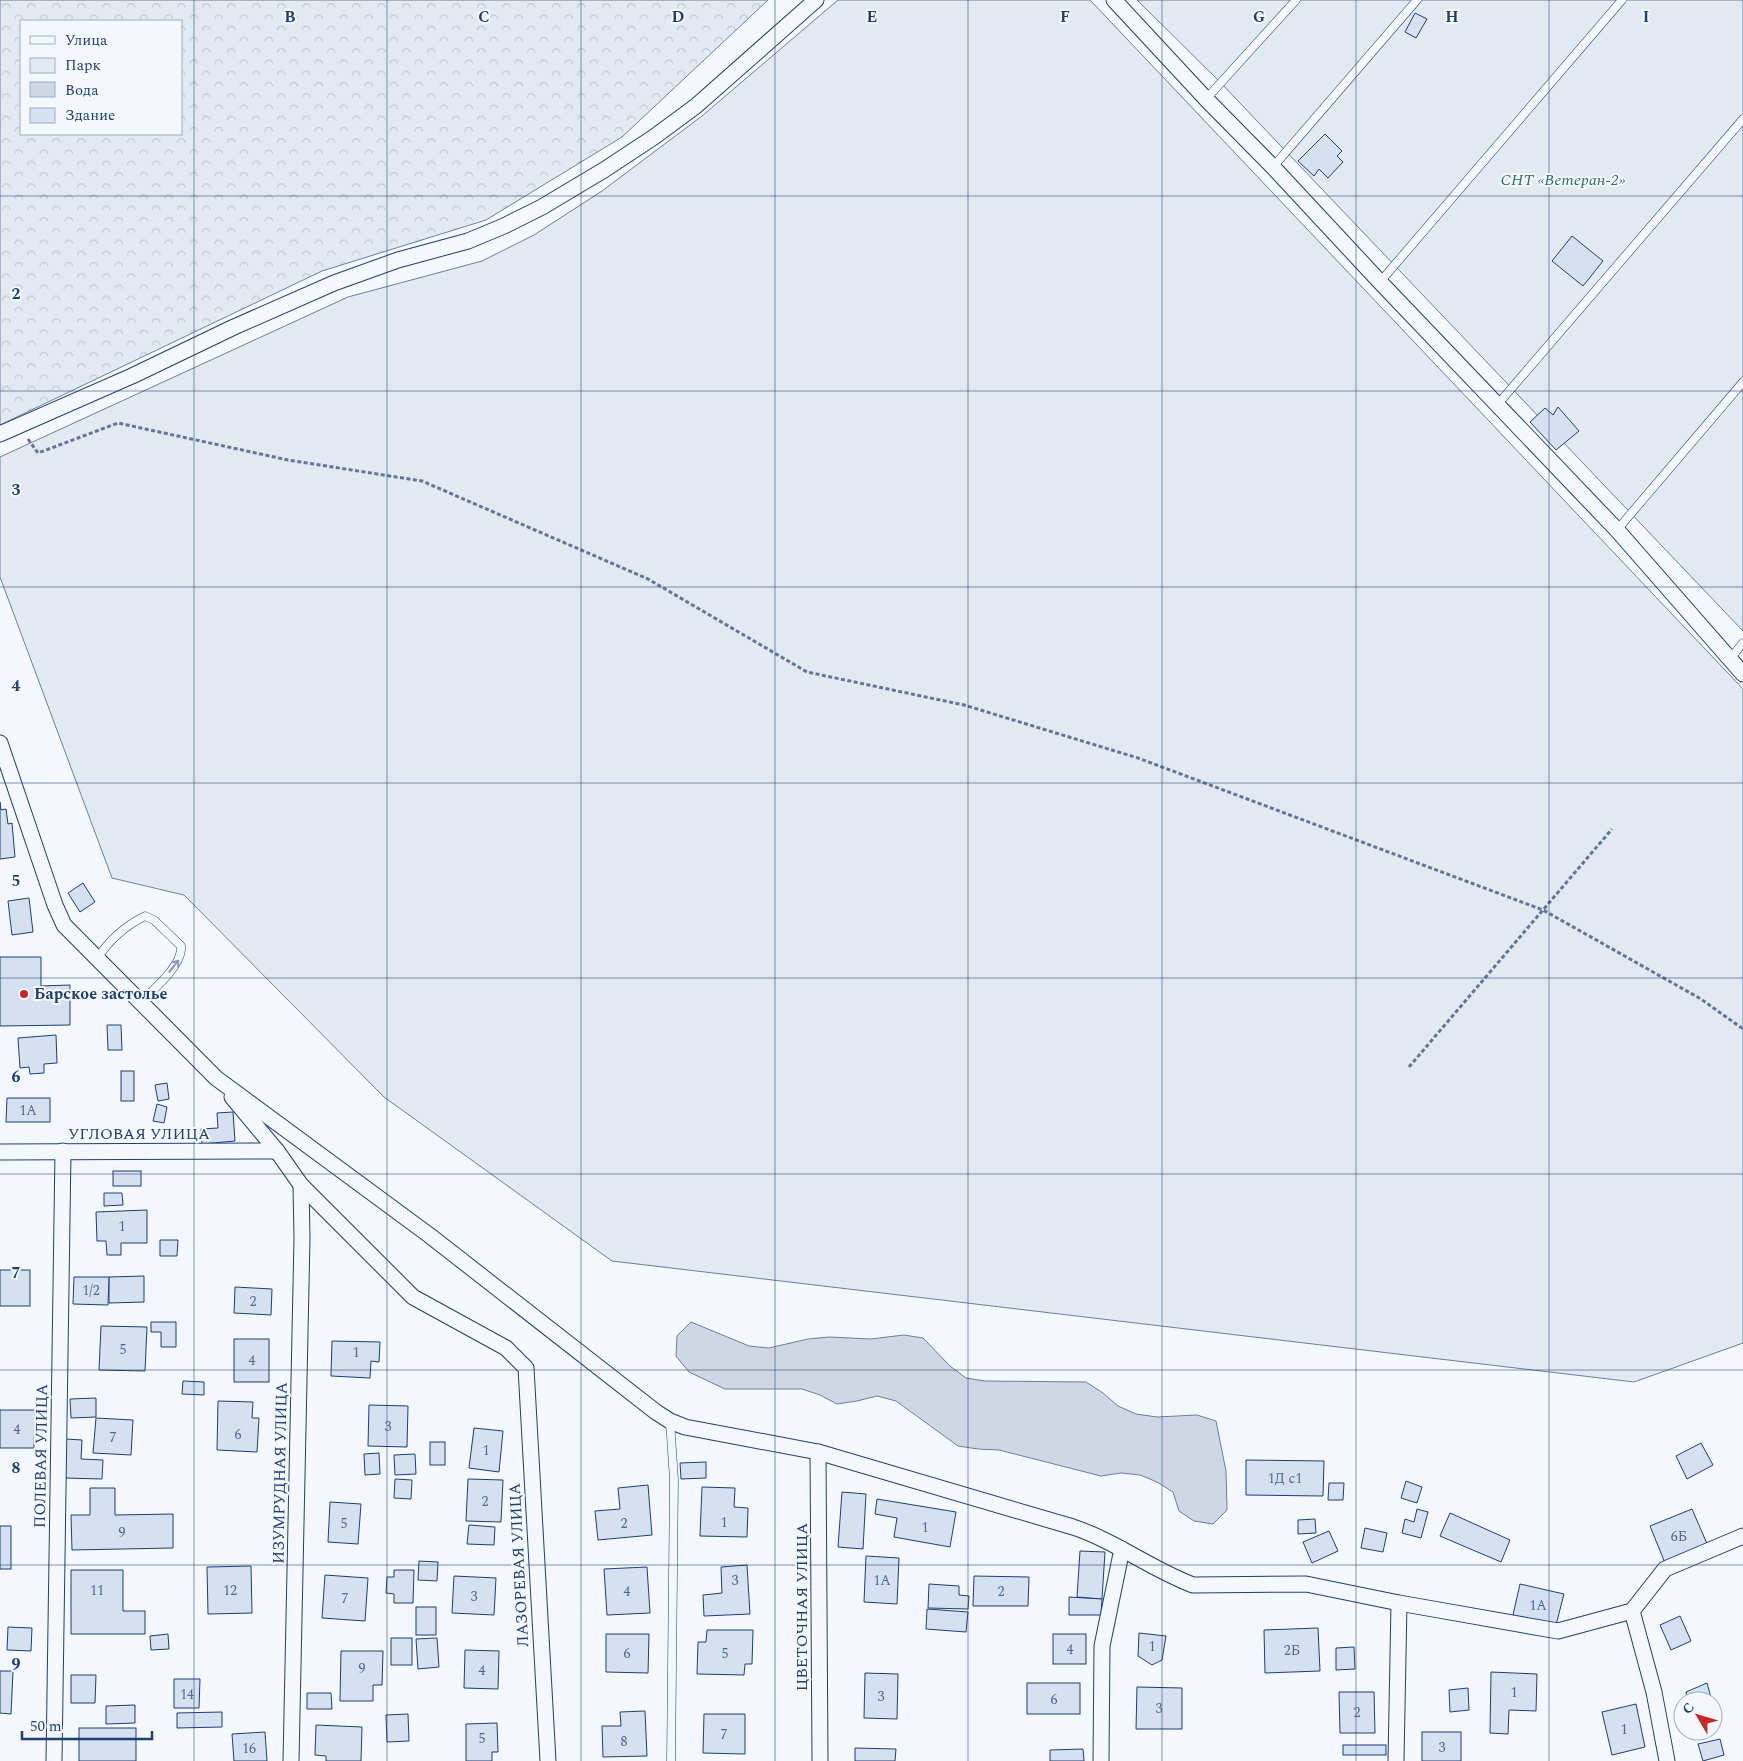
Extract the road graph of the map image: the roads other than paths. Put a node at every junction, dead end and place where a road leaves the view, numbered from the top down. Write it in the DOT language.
graph roads {
  1 [pos="816,0"];
  2 [pos="1114,0"];
  3 [pos="1296,0"];
  4 [pos="1417,0"];
  5 [pos="1622,0"];
  6 [pos="1206,99"];
  7 [pos="1743,119"];
  8 [pos="1273,167"];
  9 [pos="1380,282"];
  10 [pos="1743,382"];
  11 [pos="1498,404"];
  12 [pos="0,434"];
  13 [pos="1617,530"];
  14 [pos="1743,643"];
  15 [pos="1730,659"];
  16 [pos="1743,674"];
  17 [pos="0,745"];
  18 [pos="97,959"];
  19 [pos="141,1002"];
  20 [pos="216,1078"];
  21 [pos="63,1151"];
  22 [pos="277,1151"];
  23 [pos="0,1152"];
  24 [pos="301,1185"];
  25 [pos="670,1421"];
  26 [pos="818,1452"];
  27 [pos="1743,1536"];
  28 [pos="1122,1549"];
  29 [pos="1399,1603"];
  30 [pos="1632,1611"];
  31 [pos="54,1761"];
  32 [pos="291,1761"];
  33 [pos="548,1761"];
  34 [pos="671,1761"];
  35 [pos="820,1761"];
  36 [pos="1101,1761"];
  37 [pos="1396,1761"];
  38 [pos="1667,1761"];
  1 -- 12 [label="street"];
  2 -- 6 [label="street"];
  3 -- 6 [label="lane"];
  4 -- 8 [label="lane"];
  5 -- 9 [label="lane"];
  6 -- 8 [label="street"];
  7 -- 11 [label="lane"];
  8 -- 9 [label="street"];
  9 -- 11 [label="street"];
  10 -- 13 [label="lane"];
  11 -- 13 [label="street"];
  13 -- 15 [label="street"];
  14 -- 15 [label="lane"];
  15 -- 16 [label="street"];
  17 -- 18 [label="street"];
  18 -- 19 [label="street"];
  19 -- 18 [label="lane, one-way"];
  19 -- 20 [label="street"];
  20 -- 22 [label="street"];
  20 -- 25 [label="street"];
  21 -- 22 [label="street, УГЛОВАЯ УЛИЦА"];
  21 -- 23 [label="street, УГЛОВАЯ УЛИЦА"];
  21 -- 31 [label="street, ПОЛЕВАЯ УЛИЦА"];
  22 -- 24 [label="street"];
  24 -- 32 [label="street, ИЗУМРУДНАЯ УЛИЦА"];
  24 -- 33 [label="street, ЛАЗОРЕВАЯ УЛИЦА"];
  25 -- 26 [label="street"];
  25 -- 34 [label="lane"];
  26 -- 28 [label="street"];
  26 -- 35 [label="street, ЦВЕТОЧНАЯ УЛИЦА"];
  27 -- 30 [label="street"];
  28 -- 29 [label="street"];
  28 -- 36 [label="street"];
  29 -- 30 [label="street"];
  29 -- 37 [label="street"];
  30 -- 38 [label="street"];
}
